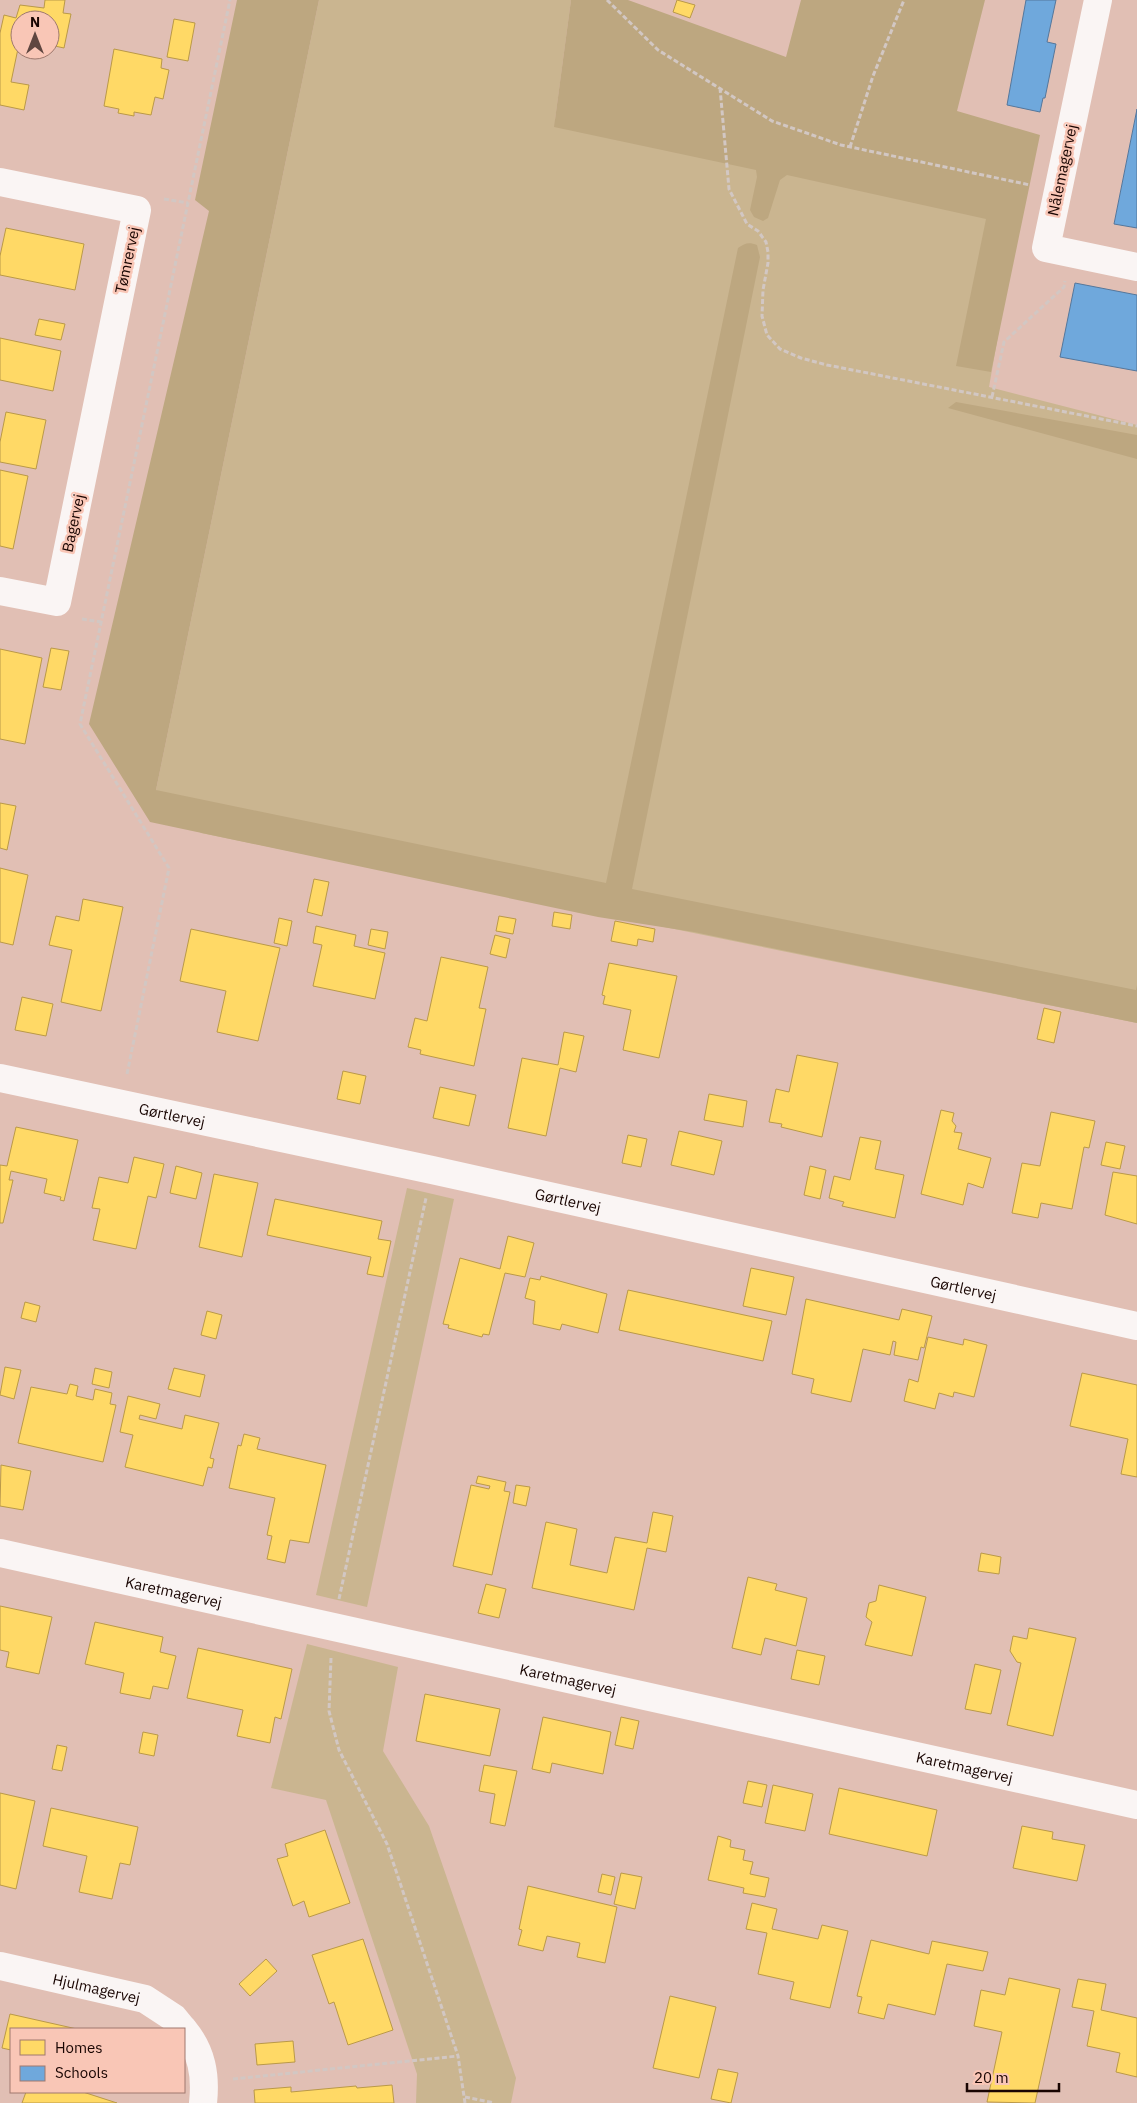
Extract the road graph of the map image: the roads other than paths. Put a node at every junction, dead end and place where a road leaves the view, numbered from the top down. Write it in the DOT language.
graph roads {
  1 [pos="1098,0"];
  2 [pos="0,182"];
  3 [pos="1137,267"];
  4 [pos="101,387"];
  5 [pos="0,590"];
  6 [pos="0,1078"];
  7 [pos="1137,1326"];
  8 [pos="0,1553"];
  9 [pos="1137,1805"];
  10 [pos="0,1966"];
  11 [pos="182,2028"];
  12 [pos="185,2032"];
  13 [pos="204,2092"];
  1 -- 3 [label="street, Nålemagervej"];
  2 -- 4 [label="street, Tømrervej"];
  4 -- 5 [label="street, Bagervej"];
  6 -- 7 [label="street, Gørtlervej"];
  8 -- 9 [label="street, Karetmagervej"];
  10 -- 11 [label="street, Hjulmagervej"];
  12 -- 13 [label="street, Hjulmagervej"];
}
